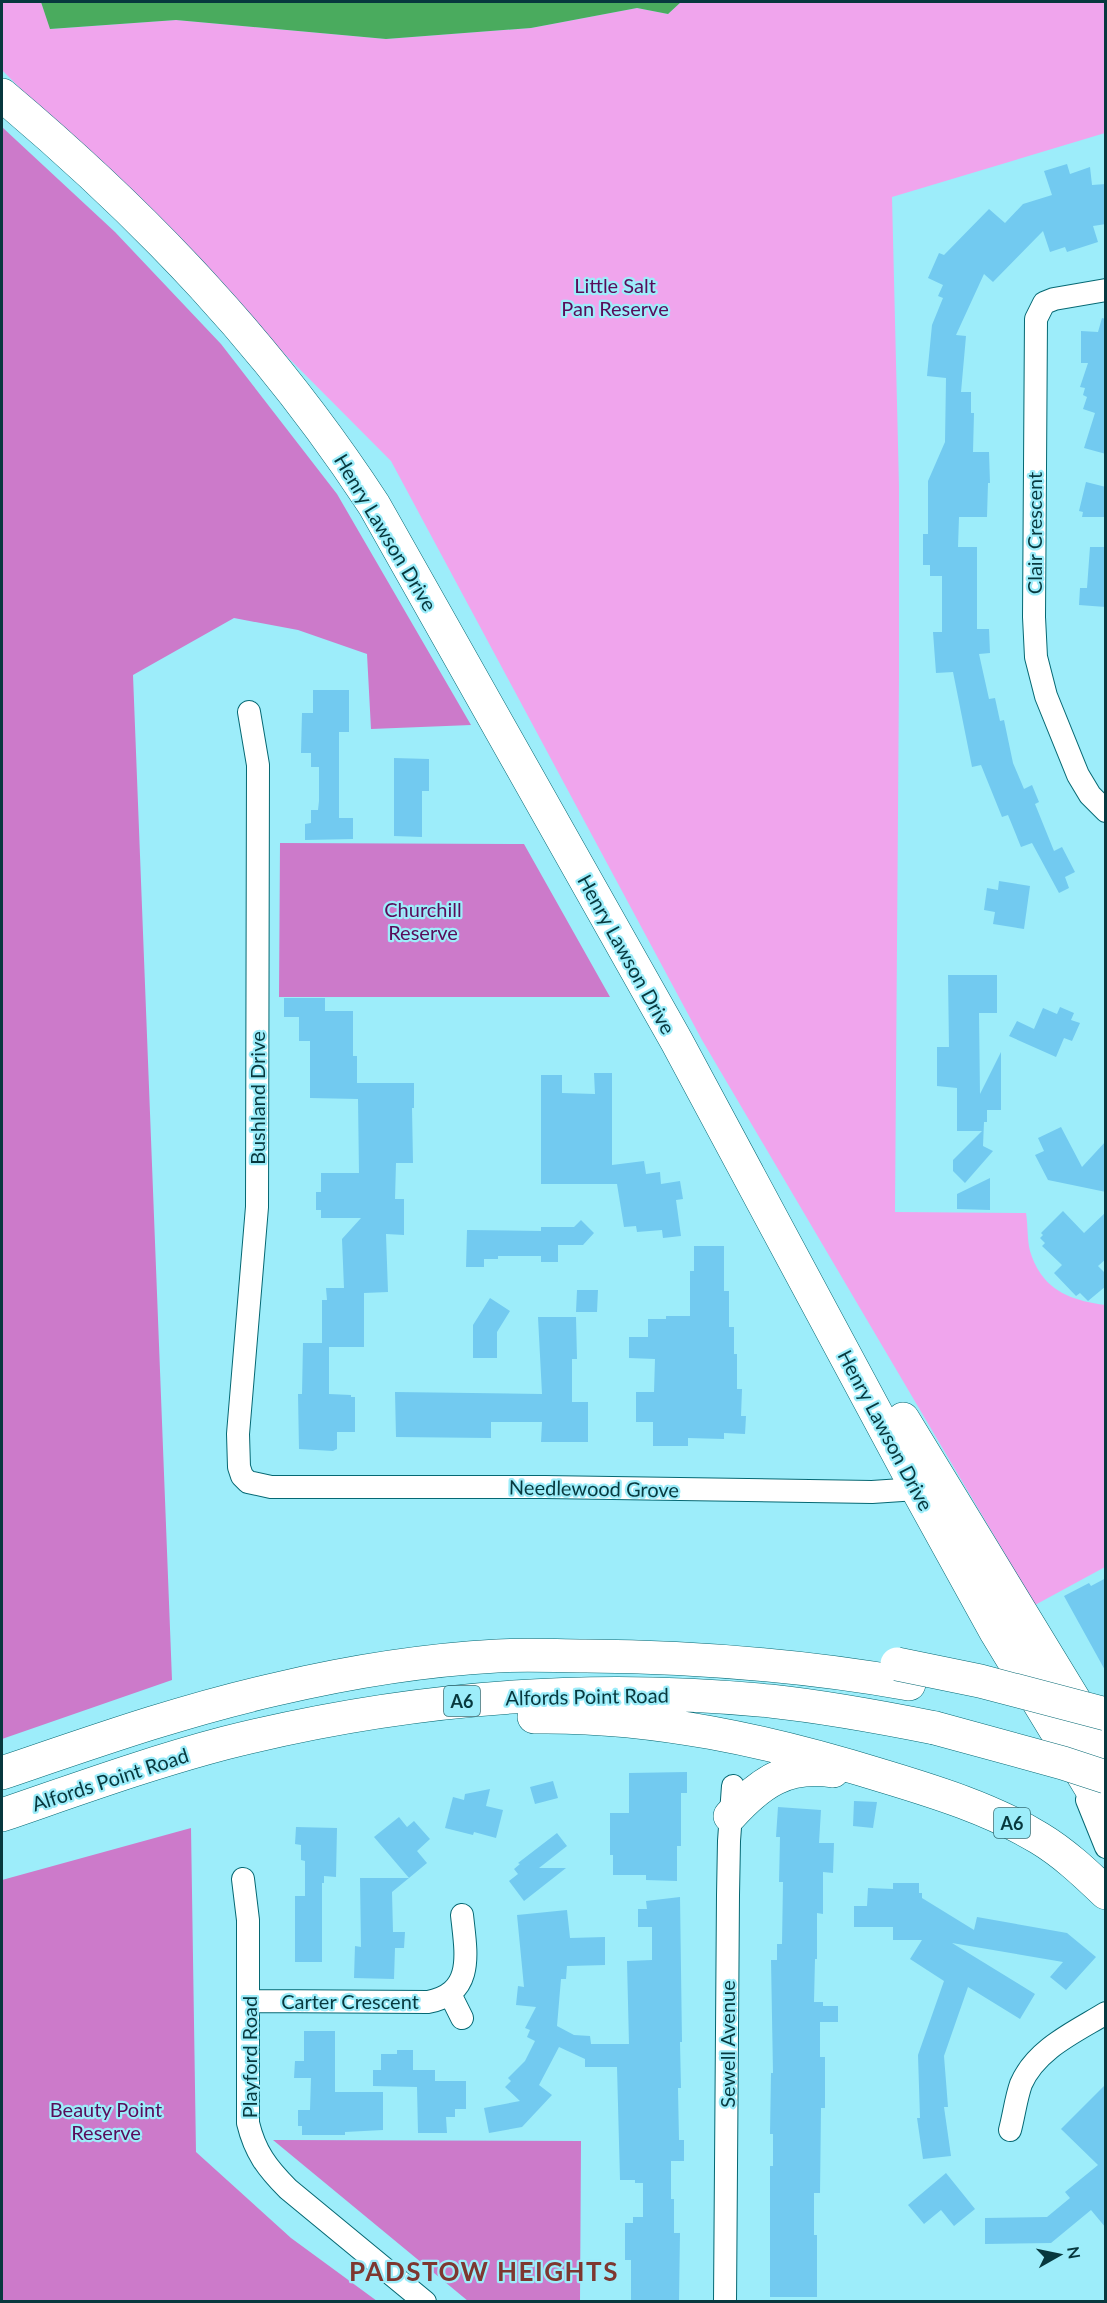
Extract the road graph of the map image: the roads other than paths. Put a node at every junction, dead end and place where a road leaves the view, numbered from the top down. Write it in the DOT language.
graph roads {
  1 [pos="2,95"];
  2 [pos="1106,290"];
  3 [pos="249,712"];
  4 [pos="1106,811"];
  5 [pos="248,1482"];
  6 [pos="927,1483"];
  7 [pos="903,1674"];
  8 [pos="1106,1714"];
  9 [pos="1106,1736"];
  10 [pos="224,1744"];
  11 [pos="1066,1746"];
  12 [pos="1106,1752"];
  13 [pos="2,1773"];
  14 [pos="1106,1777"];
  15 [pos="902,1782"];
  16 [pos="732,1801"];
  17 [pos="1106,1813"];
  18 [pos="2,1815"];
  19 [pos="1106,1846"];
  20 [pos="243,1879"];
  21 [pos="1106,1893"];
  22 [pos="462,1915"];
  23 [pos="450,1994"];
  24 [pos="248,2001"];
  25 [pos="1106,2013"];
  26 [pos="462,2018"];
  27 [pos="1010,2130"];
  28 [pos="425,2301"];
  29 [pos="725,2301"];
  1 -- 6 [label="main road, Henry Lawson Drive"];
  2 -- 4 [label="street, Clair Crescent"];
  3 -- 5 [label="street, Bushland Drive"];
  5 -- 6 [label="street, Needlewood Grove"];
  6 -- 11 [label="main road, Henry Lawson Drive"];
  6 -- 12 [label="main road, Henry Lawson Drive"];
  7 -- 8 [label="main road, bridge"];
  7 -- 9 [label="main road, Alfords Point Road / A6"];
  7 -- 13 [label="main road, Alfords Point Road / A6"];
  10 -- 14 [label="main road, Alfords Point Road / A6, bridge"];
  10 -- 15 [label="main road, A6"];
  10 -- 18 [label="main road, Alfords Point Road / A6"];
  11 -- 17 [label="main road, Henry Lawson Drive"];
  11 -- 19 [label="street"];
  15 -- 16 [label="main road"];
  15 -- 21 [label="main road, A6"];
  16 -- 29 [label="street, Sewell Avenue"];
  20 -- 24 [label="street, Playford Road"];
  22 -- 23 [label="street"];
  23 -- 24 [label="street, Carter Crescent"];
  23 -- 26 [label="street"];
  24 -- 28 [label="street, Playford Road"];
  25 -- 27 [label="street"];
}
